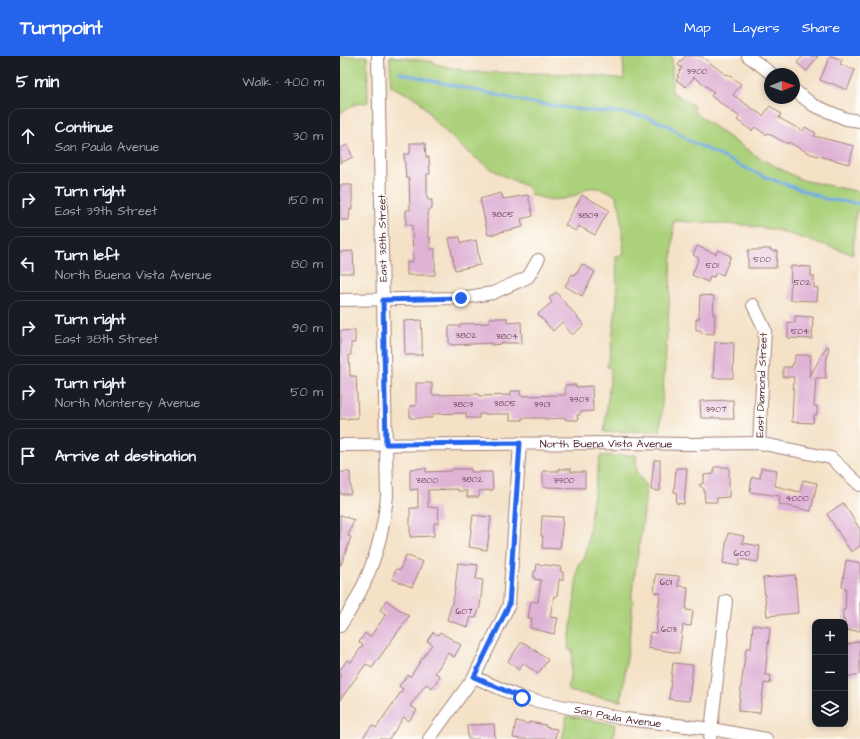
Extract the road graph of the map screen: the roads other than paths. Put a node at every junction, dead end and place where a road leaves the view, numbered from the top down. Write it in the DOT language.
graph roads {
  1 [pos="378,56"];
  2 [pos="748,56"];
  3 [pos="764,68"];
  4 [pos="800,95"];
  5 [pos="860,121"];
  6 [pos="538,260"];
  7 [pos="340,300"];
  8 [pos="383,300"];
  9 [pos="753,305"];
  10 [pos="520,443"];
  11 [pos="759,443"];
  12 [pos="386,444"];
  13 [pos="340,445"];
  14 [pos="860,485"];
  15 [pos="726,601"];
  16 [pos="340,626"];
  17 [pos="474,677"];
  18 [pos="711,734"];
  19 [pos="429,739"];
  20 [pos="766,739"];
  1 -- 8 [label="street, East 38th Street"];
  2 -- 3 [label="street"];
  4 -- 5 [label="street"];
  6 -- 8 [label="street"];
  7 -- 8 [label="street"];
  8 -- 12 [label="street, East 38th Street"];
  9 -- 11 [label="street, East Diamond Street"];
  10 -- 11 [label="street, North Buena Vista Avenue"];
  10 -- 12 [label="street, North Buena Vista Avenue"];
  10 -- 17 [label="street"];
  11 -- 14 [label="street, North Buena Vista Avenue"];
  12 -- 13 [label="street, North Buena Vista Avenue"];
  12 -- 16 [label="street, East 38th Street"];
  15 -- 18 [label="street"];
  17 -- 18 [label="street, San Paula Avenue"];
  17 -- 19 [label="street"];
  18 -- 20 [label="street, San Paula Avenue"];
}
